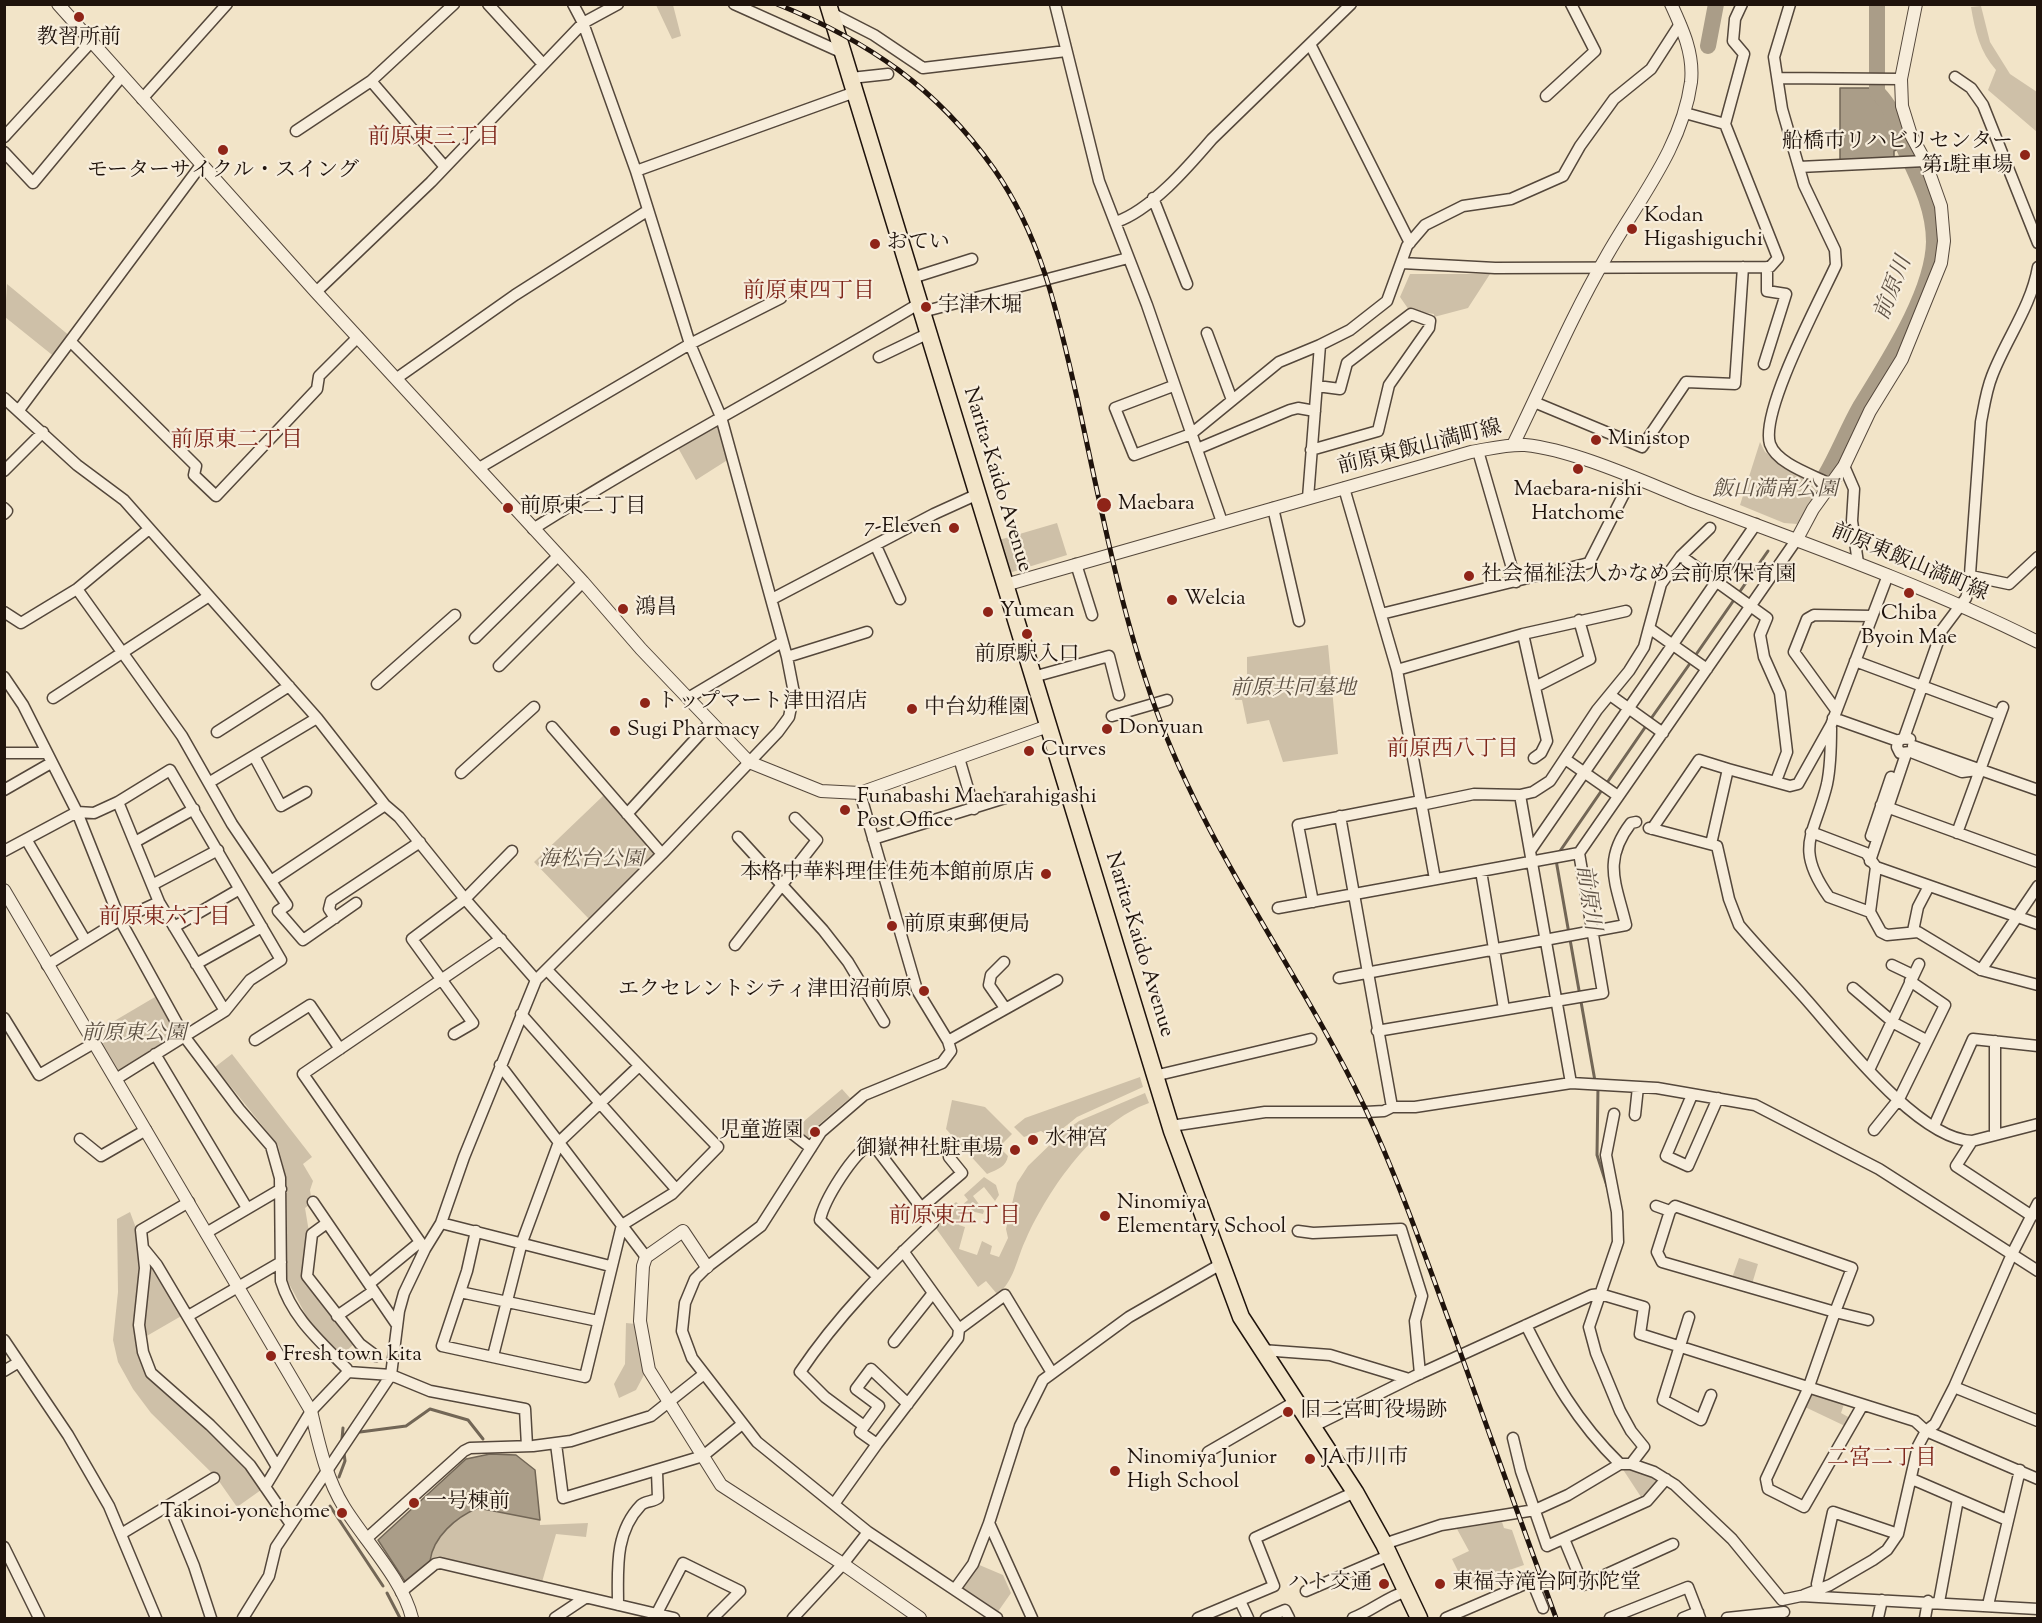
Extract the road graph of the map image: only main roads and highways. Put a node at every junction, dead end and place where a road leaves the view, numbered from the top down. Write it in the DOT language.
graph roads {
  1 [pos="830,9"];
  2 [pos="1419,1618"];
  1 -- 2 [label="highway, Narita-Kaido Avenue"];
}
